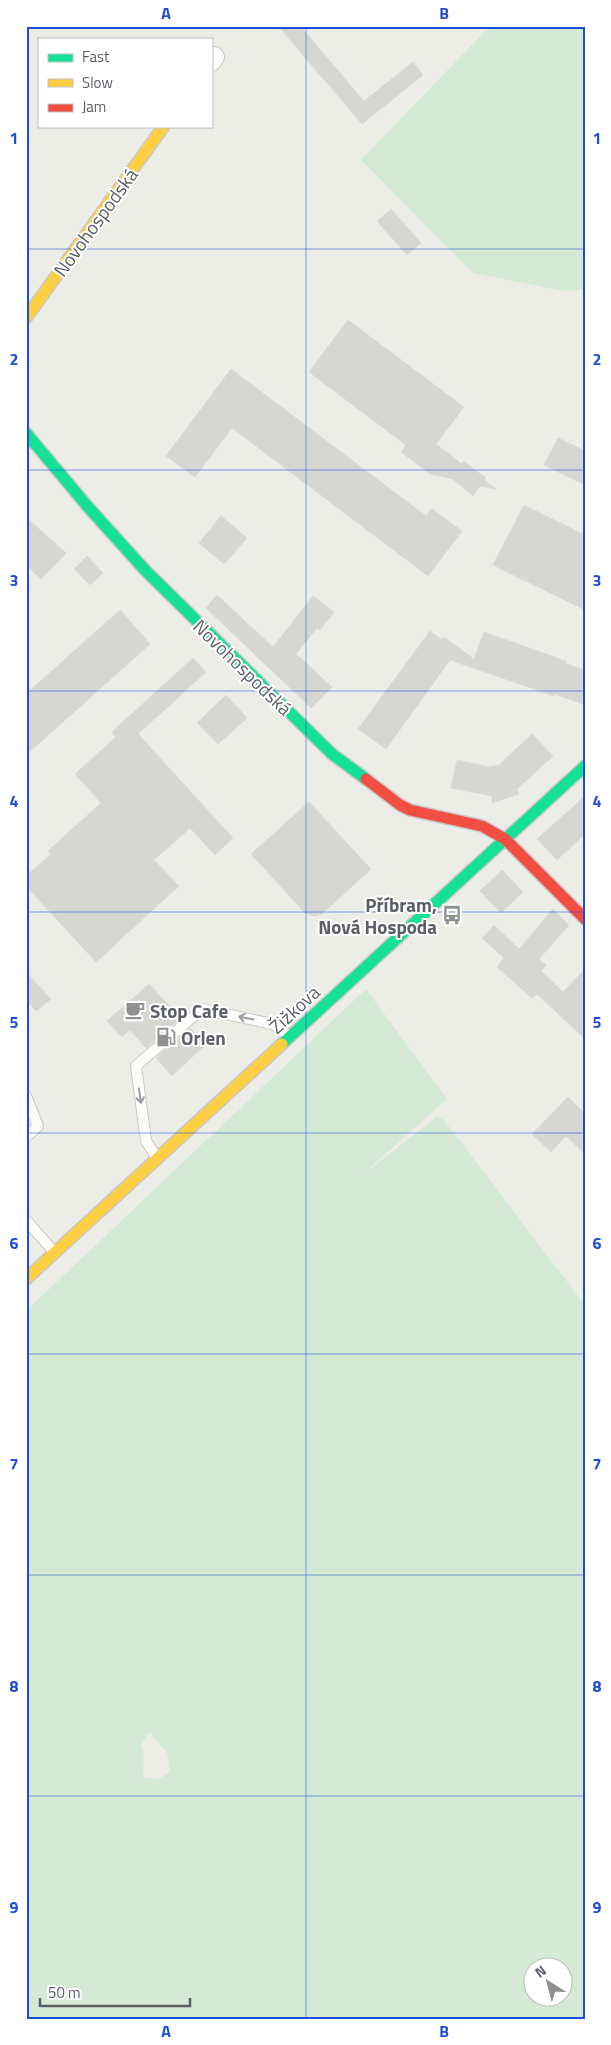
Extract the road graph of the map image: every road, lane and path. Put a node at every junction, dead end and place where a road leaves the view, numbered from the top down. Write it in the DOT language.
graph roads {
  1 [pos="163,128"];
  2 [pos="26,318"];
  3 [pos="26,433"];
  4 [pos="585,766"];
  5 [pos="505,838"];
  6 [pos="585,919"];
  7 [pos="290,1037"];
  8 [pos="26,1096"];
  9 [pos="26,1137"];
  10 [pos="158,1159"];
  11 [pos="26,1220"];
  12 [pos="54,1253"];
  13 [pos="26,1279"];
  1 -- 2 [label="street, Novohospodská"];
  3 -- 5 [label="street, Novohospodská"];
  4 -- 5 [label="street, Žižkova"];
  5 -- 6 [label="street, Novohospodská"];
  5 -- 7 [label="street, Žižkova"];
  7 -- 10 [label="street, Žižkova"];
  7 -- 10 [label="lane, one-way"];
  8 -- 9 [label="lane"];
  10 -- 12 [label="street, Žižkova"];
  11 -- 12 [label="lane"];
  12 -- 13 [label="street, Žižkova"];
}
